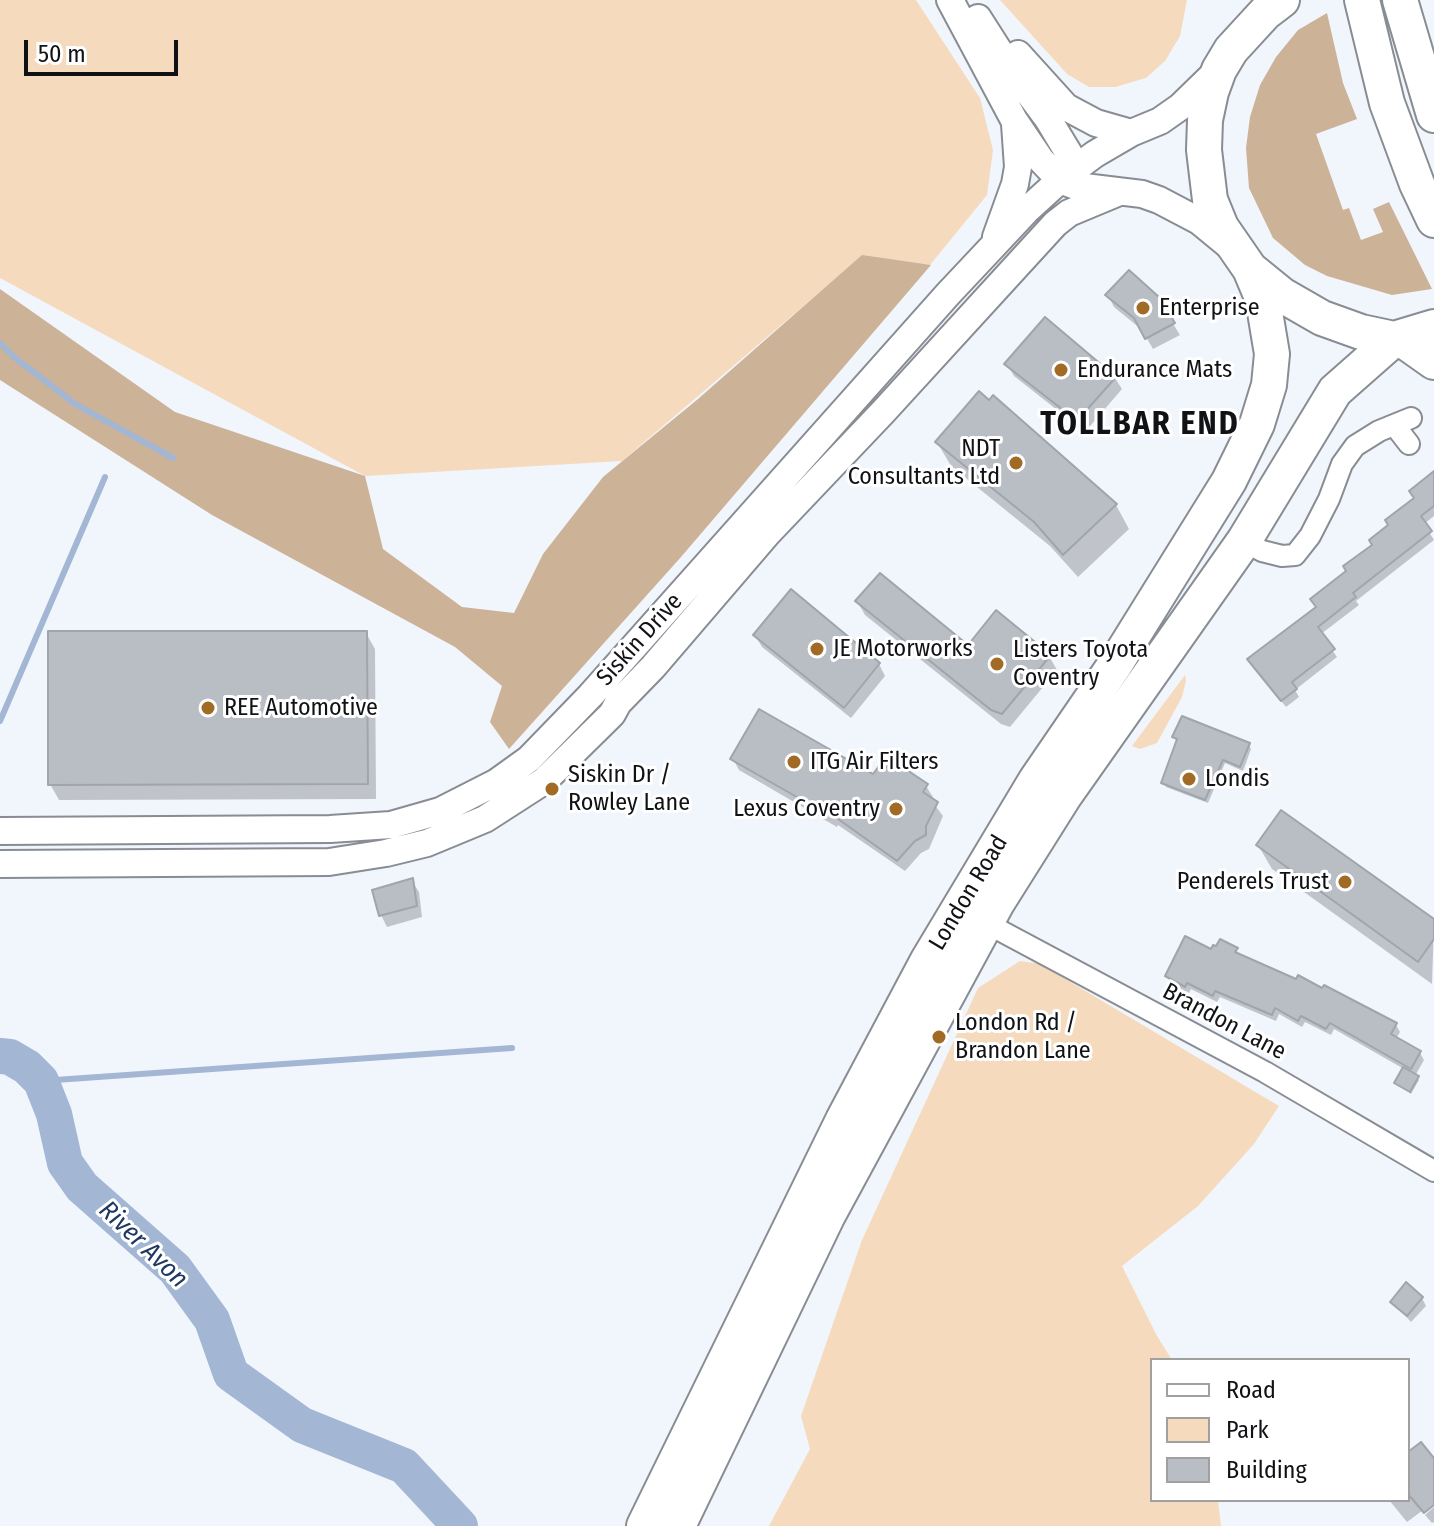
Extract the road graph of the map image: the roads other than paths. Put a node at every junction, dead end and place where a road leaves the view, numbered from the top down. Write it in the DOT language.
graph roads {
  1 [pos="1241,0"];
  2 [pos="1282,0"];
  3 [pos="1362,0"];
  4 [pos="1400,0"];
  5 [pos="962,2"];
  6 [pos="1225,60"];
  7 [pos="1434,115"];
  8 [pos="1014,120"];
  9 [pos="1131,133"];
  10 [pos="1071,178"];
  11 [pos="1117,193"];
  12 [pos="1069,213"];
  13 [pos="1434,220"];
  14 [pos="993,248"];
  15 [pos="1244,261"];
  16 [pos="1434,327"];
  17 [pos="1397,338"];
  18 [pos="1434,362"];
  19 [pos="1409,444"];
  20 [pos="1244,541"];
  21 [pos="0,831"];
  22 [pos="0,864"];
  23 [pos="986,923"];
  24 [pos="1434,1171"];
  25 [pos="644,1526"];
  26 [pos="678,1526"];
  1 -- 6 [label="highway"];
  2 -- 6 [label="highway"];
  3 -- 13 [label="highway"];
  4 -- 7 [label="highway"];
  5 -- 8 [label="street"];
  5 -- 9 [label="street"];
  5 -- 10 [label="street"];
  6 -- 9 [label="street, Siskin Drive"];
  6 -- 15 [label="highway"];
  8 -- 10 [label="street"];
  8 -- 14 [label="street"];
  9 -- 10 [label="street, Siskin Drive"];
  10 -- 11 [label="street"];
  10 -- 12 [label="street"];
  10 -- 14 [label="street, Siskin Drive"];
  11 -- 12 [label="street, Siskin Drive"];
  11 -- 15 [label="street"];
  12 -- 22 [label="street, Siskin Drive"];
  14 -- 21 [label="street, Siskin Drive"];
  15 -- 17 [label="highway"];
  15 -- 25 [label="highway, London Road"];
  16 -- 17 [label="highway"];
  17 -- 18 [label="highway"];
  17 -- 20 [label="highway, London Road"];
  19 -- 20 [label="street"];
  20 -- 23 [label="highway, London Road"];
  23 -- 24 [label="street, Brandon Lane"];
  23 -- 26 [label="highway, London Road"];
}
